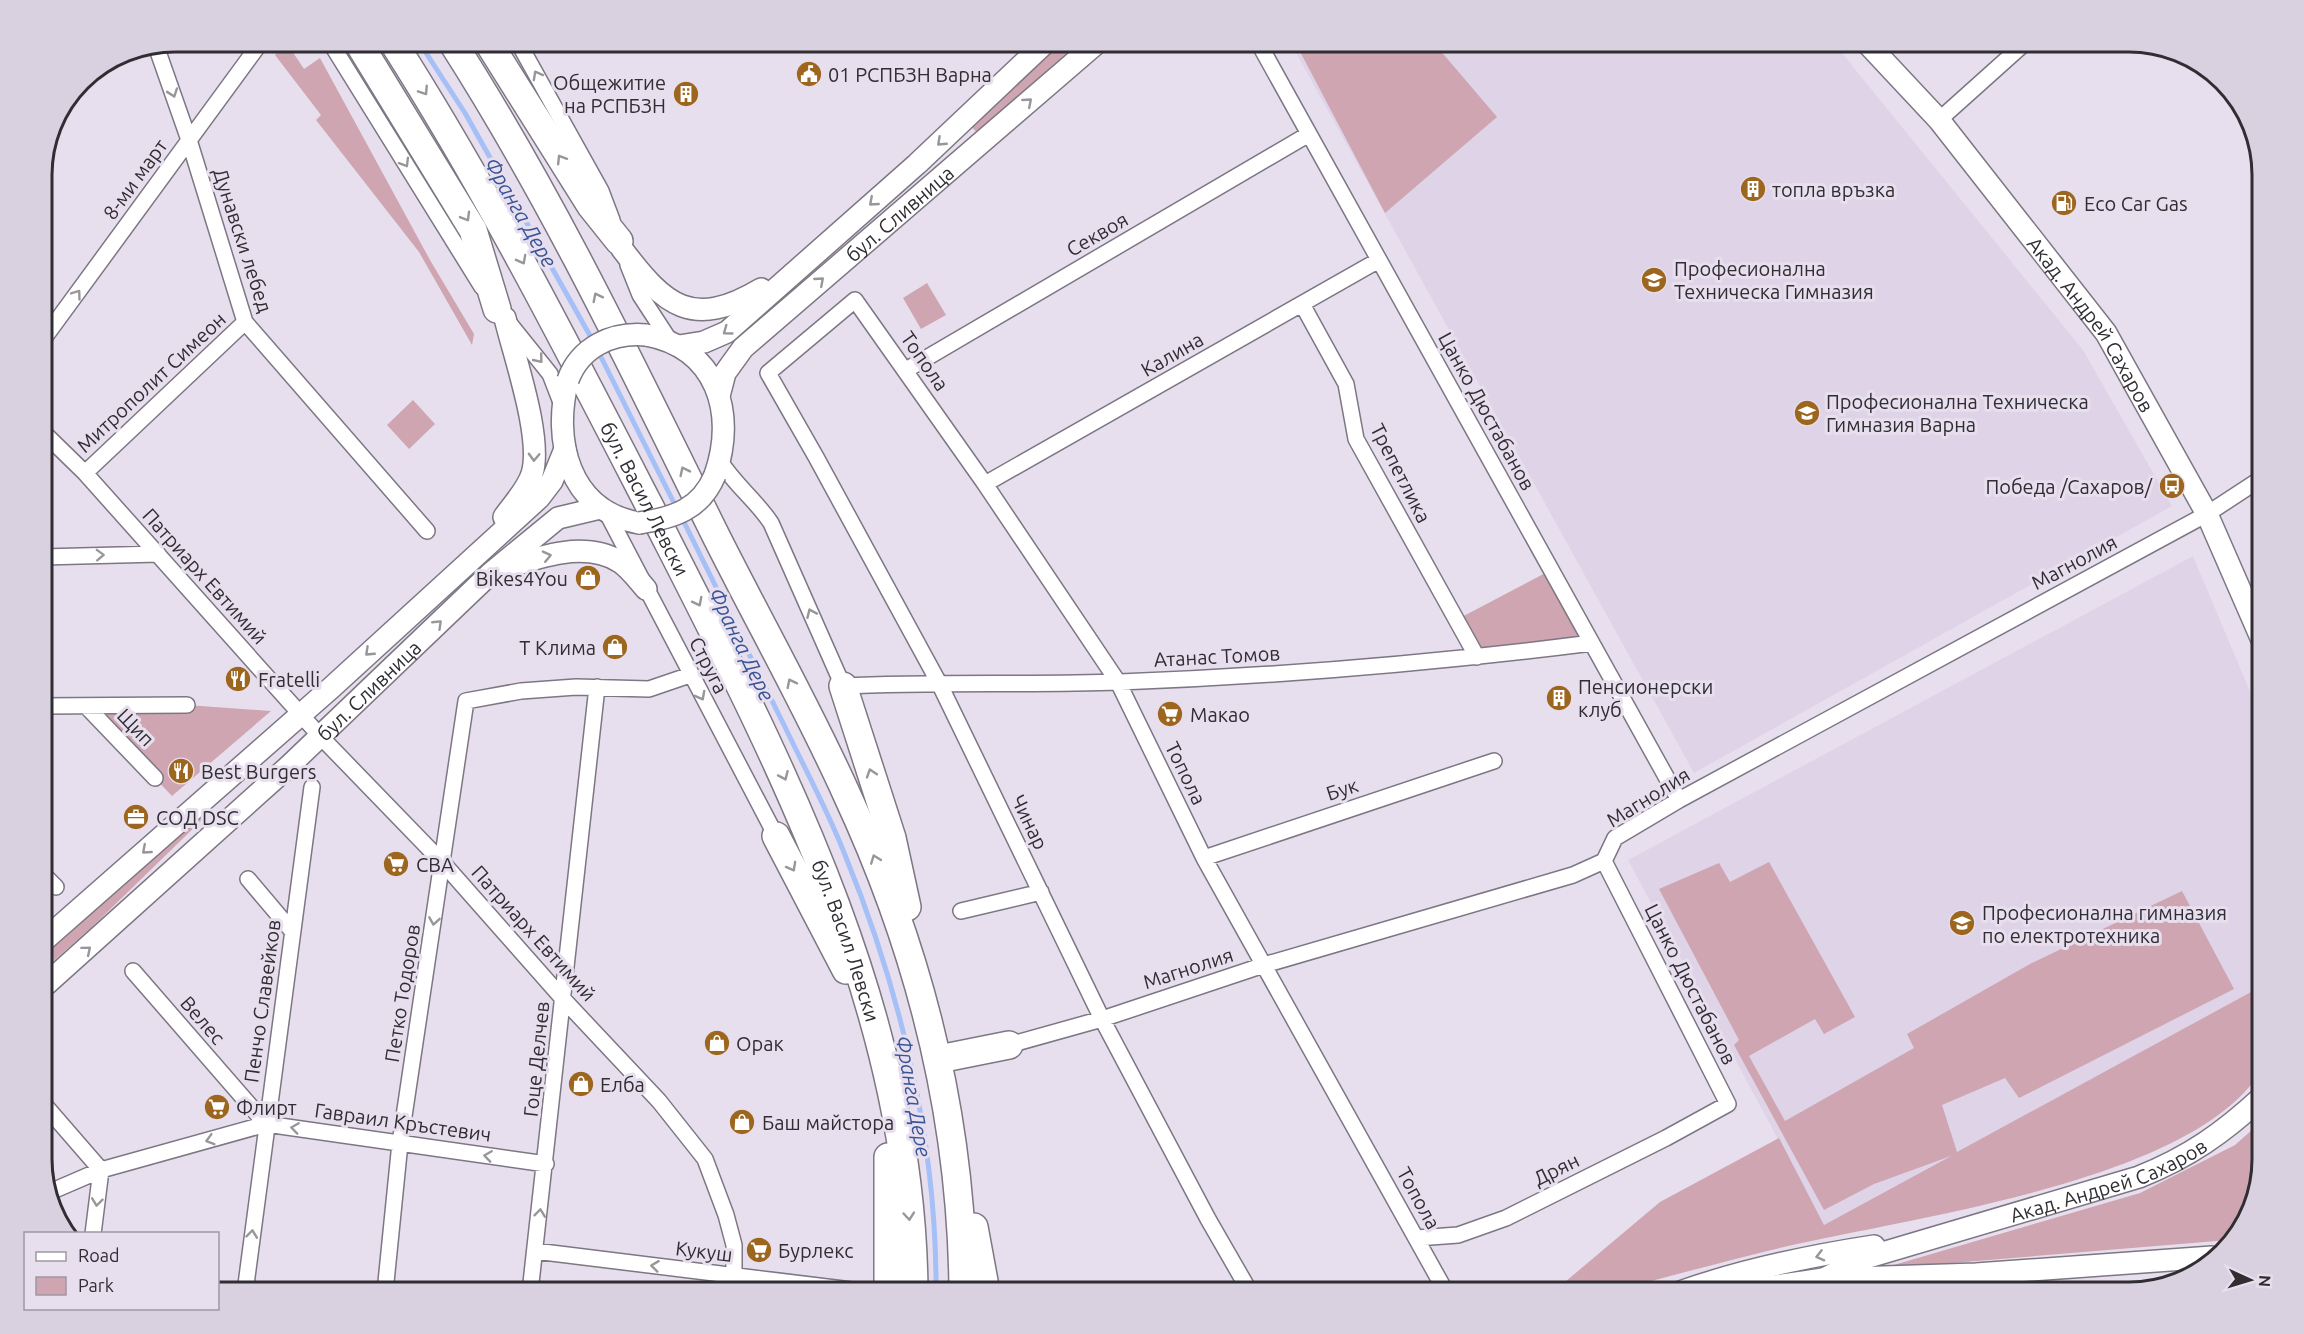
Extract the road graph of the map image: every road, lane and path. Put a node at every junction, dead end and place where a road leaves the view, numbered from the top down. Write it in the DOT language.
graph roads {
  1 [pos="254,52"];
  2 [pos="336,52"];
  3 [pos="364,52"];
  4 [pos="399,52"];
  5 [pos="458,52"];
  6 [pos="494,52"];
  7 [pos="529,52"];
  8 [pos="1036,52"];
  9 [pos="1086,52"];
  10 [pos="1264,52"];
  11 [pos="1875,52"];
  12 [pos="2015,52"];
  13 [pos="159,54"];
  14 [pos="965,120"];
  15 [pos="1939,120"];
  16 [pos="1309,134"];
  17 [pos="189,140"];
  18 [pos="984,141"];
  19 [pos="620,245"];
  20 [pos="807,260"];
  21 [pos="1379,260"];
  22 [pos="1302,304"];
  23 [pos="501,314"];
  24 [pos="245,322"];
  25 [pos="53,326"];
  26 [pos="675,344"];
  27 [pos="906,370"];
  28 [pos="768,373"];
  29 [pos="719,396"];
  30 [pos="563,406"];
  31 [pos="53,442"];
  32 [pos="565,449"];
  33 [pos="717,468"];
  34 [pos="85,473"];
  35 [pos="985,484"];
  36 [pos="2251,485"];
  37 [pos="604,510"];
  38 [pos="2207,514"];
  39 [pos="427,531"];
  40 [pos="158,554"];
  41 [pos="476,554"];
  42 [pos="53,557"];
  43 [pos="491,573"];
  44 [pos="646,589"];
  45 [pos="2251,616"];
  46 [pos="1592,643"];
  47 [pos="1477,657"];
  48 [pos="690,675"];
  49 [pos="1118,682"];
  50 [pos="939,683"];
  51 [pos="843,686"];
  52 [pos="597,687"];
  53 [pos="187,705"];
  54 [pos="53,706"];
  55 [pos="86,706"];
  56 [pos="300,714"];
  57 [pos="320,736"];
  58 [pos="1494,761"];
  59 [pos="155,778"];
  60 [pos="312,788"];
  61 [pos="1679,800"];
  62 [pos="776,836"];
  63 [pos="1204,858"];
  64 [pos="1604,861"];
  65 [pos="443,863"];
  66 [pos="248,879"];
  67 [pos="53,884"];
  68 [pos="56,887"];
  69 [pos="1041,892"];
  70 [pos="961,911"];
  71 [pos="292,931"];
  72 [pos="53,932"];
  73 [pos="1263,965"];
  74 [pos="133,971"];
  75 [pos="53,979"];
  76 [pos="564,1000"];
  77 [pos="1102,1019"];
  78 [pos="879,1038"];
  79 [pos="1009,1045"];
  80 [pos="936,1046"];
  81 [pos="889,1075"];
  82 [pos="945,1091"];
  83 [pos="2252,1106"];
  84 [pos="53,1115"];
  85 [pos="1707,1116"];
  86 [pos="266,1124"];
  87 [pos="400,1143"];
  88 [pos="546,1164"];
  89 [pos="101,1170"];
  90 [pos="57,1189"];
  91 [pos="93,1232"];
  92 [pos="1940,1236"];
  93 [pos="1417,1238"];
  94 [pos="535,1251"];
  95 [pos="2200,1258"];
  96 [pos="2179,1270"];
  97 [pos="734,1276"];
  98 [pos="1823,1279"];
  99 [pos="246,1282"];
  100 [pos="386,1282"];
  101 [pos="531,1282"];
  102 [pos="733,1282"];
  103 [pos="784,1282"];
  104 [pos="888,1282"];
  105 [pos="913,1282"];
  106 [pos="963,1282"];
  107 [pos="984,1282"];
  108 [pos="1244,1282"];
  109 [pos="1441,1282"];
  110 [pos="1719,1282"];
  111 [pos="1803,1282"];
  112 [pos="1817,1282"];
  113 [pos="2013,1282"];
  1 -- 17 [label="street, 8-ми март"];
  2 -- 23 [label="street, one-way"];
  3 -- 23 [label="highway, one-way"];
  4 -- 78 [label="highway, бул. Васил Левски, one-way"];
  80 -- 5 [label="highway, one-way"];
  19 -- 6 [label="highway, one-way"];
  19 -- 7 [label="street, one-way"];
  8 -- 14 [label="main road, бул. Сливница"];
  18 -- 9 [label="main road, бул. Сливница, one-way"];
  10 -- 16 [label="street, Цанко Дюстабанов"];
  11 -- 15 [label="main road, Акад. Андрей Сахаров"];
  12 -- 15 [label="street"];
  13 -- 17 [label="street, Дунавски лебед, one-way"];
  14 -- 18 [label="main road"];
  14 -- 20 [label="main road, бул. Сливница, one-way"];
  15 -- 38 [label="main road, Акад. Андрей Сахаров"];
  16 -- 21 [label="street, Цанко Дюстабанов"];
  16 -- 27 [label="street, Секвоя"];
  17 -- 24 [label="street, Дунавски лебед"];
  25 -- 17 [label="street, 8-ми март, one-way"];
  29 -- 18 [label="main road, бул. Сливница, one-way"];
  19 -- 20 [label="main road"];
  19 -- 26 [label="street"];
  20 -- 26 [label="main road, бул. Сливница, one-way"];
  21 -- 22 [label="street, Калина"];
  21 -- 46 [label="street, Цанко Дюстабанов"];
  22 -- 35 [label="street, Калина"];
  22 -- 47 [label="street, Трепетлика"];
  23 -- 30 [label="street, one-way"];
  23 -- 41 [label="main road, one-way"];
  24 -- 34 [label="street, Митрополит Симеон"];
  24 -- 39 [label="street, Дунавски лебед"];
  26 -- 29 [label="main road"];
  26 -- 30 [label="main road, bridge"];
  27 -- 28 [label="street, Топола"];
  27 -- 35 [label="street, Топола"];
  28 -- 50 [label="street, Чинар"];
  29 -- 33 [label="main road"];
  30 -- 32 [label="main road"];
  31 -- 34 [label="street, Патриарх Евтимий"];
  32 -- 37 [label="main road"];
  32 -- 41 [label="main road, бул. Сливница"];
  33 -- 37 [label="main road, bridge"];
  51 -- 33 [label="street, one-way"];
  34 -- 40 [label="street, Патриарх Евтимий"];
  35 -- 49 [label="street, Топола"];
  36 -- 38 [label="street, Магнолия"];
  37 -- 43 [label="main road, бул. Сливница"];
  37 -- 44 [label="street, Струга"];
  38 -- 45 [label="main road, Акад. Андрей Сахаров"];
  38 -- 61 [label="street, Магнолия"];
  42 -- 40 [label="street, one-way"];
  40 -- 56 [label="street, Патриарх Евтимий"];
  41 -- 56 [label="main road, бул. Сливница, one-way"];
  43 -- 44 [label="main road, one-way"];
  57 -- 43 [label="main road, бул. Сливница, one-way"];
  44 -- 48 [label="street, Струга"];
  46 -- 47 [label="street, Атанас Томов"];
  46 -- 61 [label="street, Цанко Дюстабанов"];
  47 -- 49 [label="street, Атанас Томов"];
  48 -- 52 [label="street"];
  48 -- 62 [label="street, Струга, one-way"];
  49 -- 50 [label="street, Атанас Томов"];
  49 -- 63 [label="street, Топола"];
  50 -- 51 [label="street, Атанас Томов"];
  50 -- 69 [label="street, Чинар"];
  80 -- 51 [label="highway, one-way"];
  52 -- 65 [label="street, Петко Тодоров"];
  52 -- 76 [label="street, Гоце Делчев"];
  53 -- 55 [label="street"];
  54 -- 55 [label="street"];
  55 -- 59 [label="street, Щип"];
  56 -- 57 [label="street, Патриарх Евтимий"];
  56 -- 72 [label="main road, бул. Сливница, one-way"];
  57 -- 65 [label="street, Патриарх Евтимий"];
  75 -- 57 [label="main road, бул. Сливница, one-way"];
  58 -- 63 [label="street, Бук"];
  60 -- 71 [label="street, Пенчо Славейков"];
  61 -- 64 [label="street, Магнолия"];
  62 -- 78 [label="highway, one-way"];
  63 -- 73 [label="street, Топола"];
  64 -- 73 [label="street, Магнолия"];
  64 -- 85 [label="street, Цанко Дюстабанов"];
  65 -- 76 [label="street, Патриарх Евтимий"];
  65 -- 87 [label="street, Петко Тодоров, one-way"];
  66 -- 71 [label="street"];
  67 -- 68 [label="street"];
  69 -- 70 [label="street"];
  69 -- 77 [label="street, Чинар"];
  71 -- 86 [label="street, Пенчо Славейков"];
  73 -- 77 [label="street, Магнолия"];
  73 -- 93 [label="street, Топола"];
  74 -- 86 [label="street, Велес"];
  76 -- 88 [label="street, Гоце Делчев"];
  76 -- 97 [label="street, Патриарх Евтимий"];
  77 -- 79 [label="street, Магнолия"];
  77 -- 108 [label="street, Чинар"];
  78 -- 81 [label="highway, бул. Васил Левски"];
  79 -- 80 [label="highway"];
  80 -- 82 [label="highway"];
  81 -- 104 [label="highway"];
  81 -- 105 [label="highway, бул. Васил Левски, one-way"];
  82 -- 106 [label="highway"];
  82 -- 107 [label="highway"];
  83 -- 92 [label="main road, Акад. Андрей Сахаров"];
  84 -- 89 [label="street"];
  85 -- 93 [label="street, Дрян"];
  87 -- 86 [label="street, Гавраил Кръстевич, one-way"];
  86 -- 89 [label="street, Гавраил Кръстевич, one-way"];
  99 -- 86 [label="street, Пенчо Славейков, one-way"];
  88 -- 87 [label="street, Гавраил Кръстевич, one-way"];
  87 -- 100 [label="street, Петко Тодоров"];
  94 -- 88 [label="street, Гоце Делчев, one-way"];
  89 -- 90 [label="street, Гавраил Кръстевич"];
  89 -- 91 [label="street, one-way"];
  92 -- 98 [label="main road"];
  92 -- 110 [label="main road, one-way"];
  93 -- 109 [label="street, Топола"];
  97 -- 94 [label="street, Кукуш, one-way"];
  94 -- 101 [label="street, Гоце Делчев"];
  95 -- 98 [label="main road"];
  96 -- 113 [label="main road"];
  97 -- 102 [label="street, Патриарх Евтимий"];
  97 -- 103 [label="street, Кукуш"];
  98 -- 111 [label="main road"];
  98 -- 112 [label="main road"];
}
